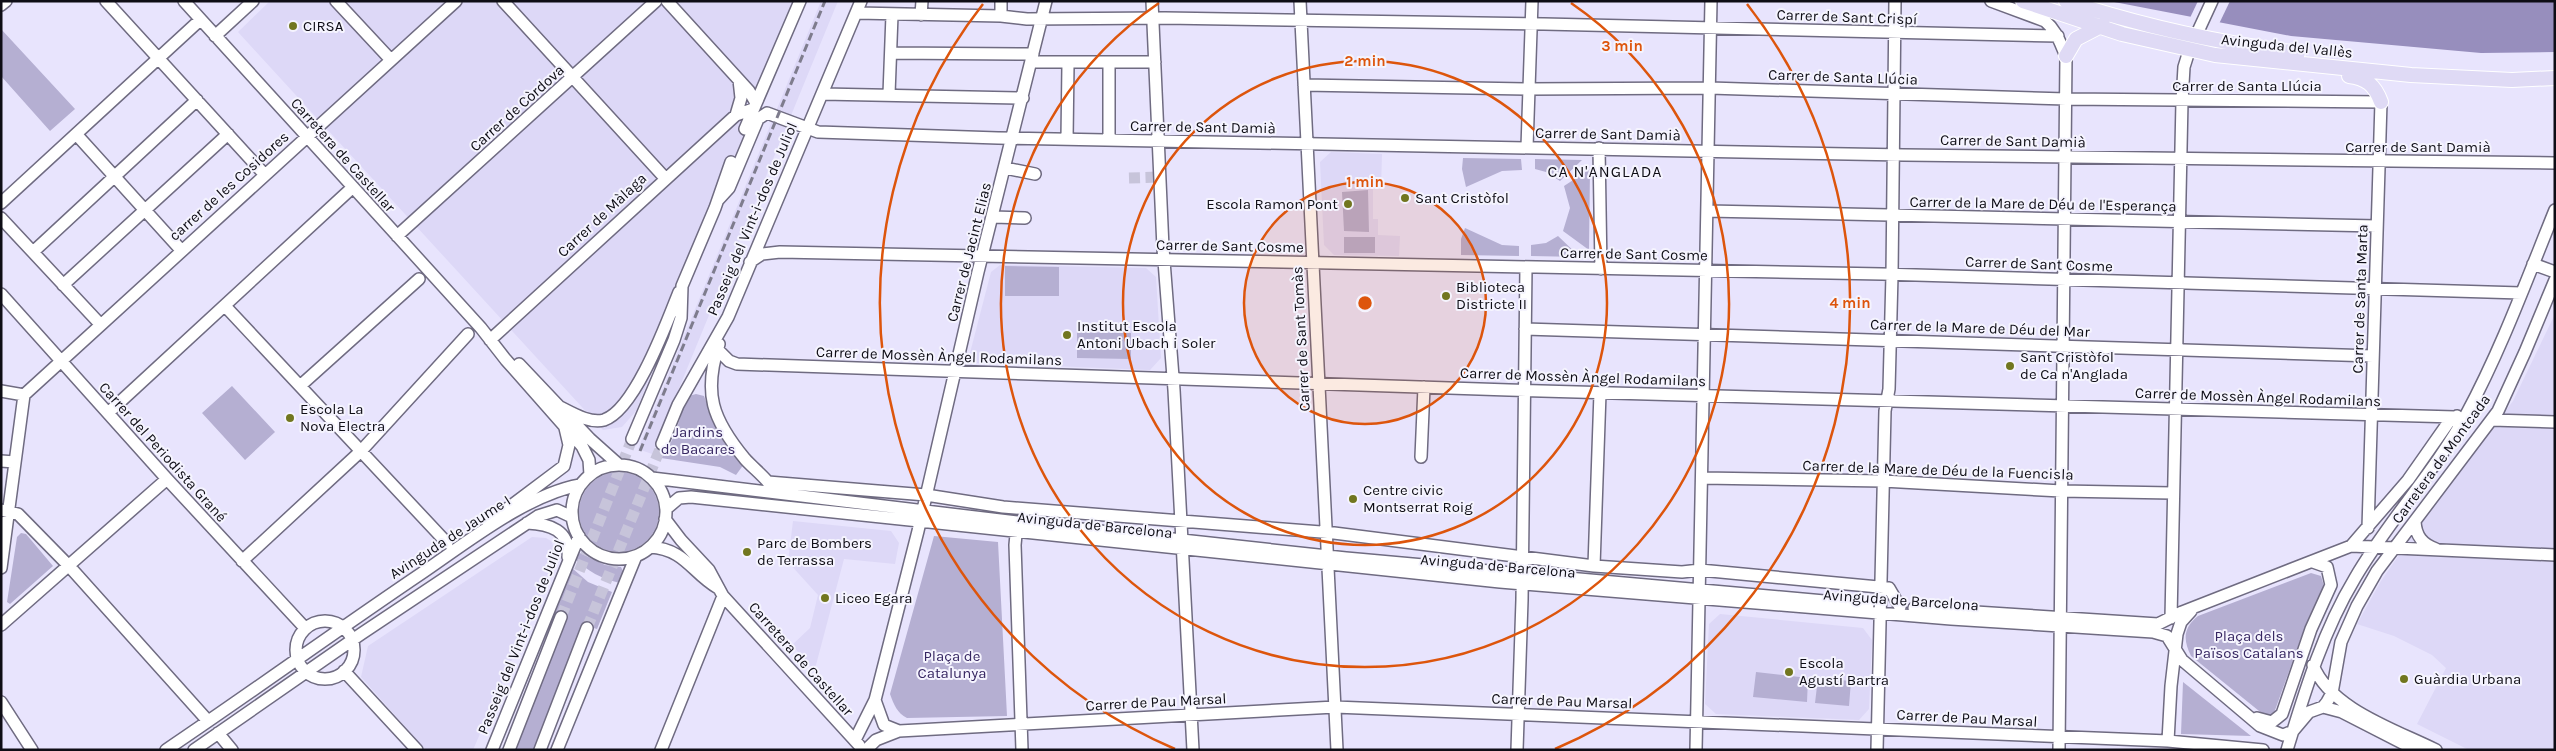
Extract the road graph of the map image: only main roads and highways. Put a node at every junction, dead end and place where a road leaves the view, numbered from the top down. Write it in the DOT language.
graph roads {
  1 [pos="2023,1"];
  2 [pos="2066,1"];
  3 [pos="2133,21"];
  4 [pos="2099,27"];
  5 [pos="2215,55"];
  6 [pos="2066,56"];
  7 [pos="2412,67"];
  8 [pos="2555,70"];
  9 [pos="2394,73"];
  10 [pos="2555,78"];
  1 -- 4 [label="main road, Avinguda del Vallès"];
  2 -- 3 [label="main road, Avinguda del Vallès"];
  3 -- 4 [label="main road"];
  3 -- 7 [label="main road, Avinguda del Vallès"];
  4 -- 5 [label="main road, Avinguda del Vallès"];
  4 -- 6 [label="main road"];
  5 -- 9 [label="main road, Avinguda del Vallès"];
  5 -- 9 [label="main road"];
  7 -- 8 [label="main road, Avinguda del Vallès"];
  7 -- 9 [label="main road"];
  9 -- 10 [label="main road, Avinguda del Vallès"];
}
